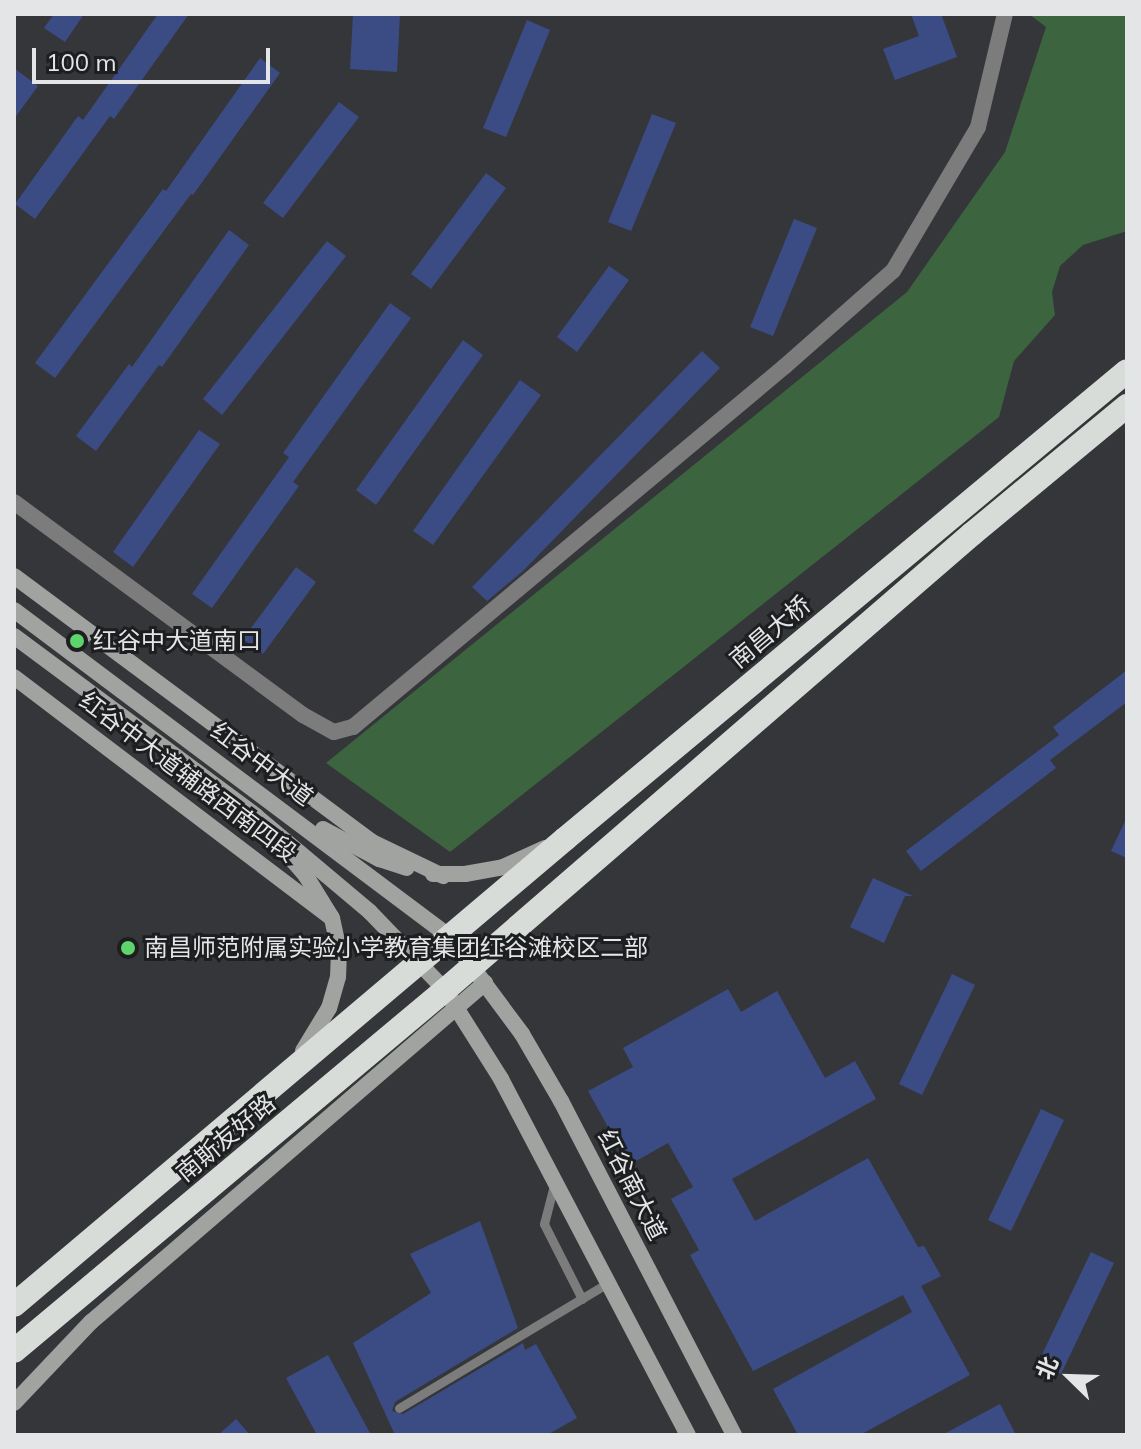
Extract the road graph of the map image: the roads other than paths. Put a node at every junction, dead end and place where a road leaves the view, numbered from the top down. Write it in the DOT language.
graph roads {
  1 [pos="1005,14"];
  2 [pos="1127,371"];
  3 [pos="1127,406"];
  4 [pos="14,502"];
  5 [pos="14,576"];
  6 [pos="14,610"];
  7 [pos="14,636"];
  8 [pos="14,677"];
  9 [pos="278,804"];
  10 [pos="256,816"];
  11 [pos="565,839"];
  12 [pos="443,876"];
  13 [pos="332,918"];
  14 [pos="450,937"];
  15 [pos="421,962"];
  16 [pos="479,974"];
  17 [pos="451,998"];
  18 [pos="276,1085"];
  19 [pos="555,1181"];
  20 [pos="608,1283"];
  21 [pos="582,1299"];
  22 [pos="14,1305"];
  23 [pos="14,1351"];
  24 [pos="14,1403"];
  25 [pos="399,1408"];
  26 [pos="688,1435"];
  27 [pos="734,1435"];
  1 -- 4 [label="street"];
  2 -- 11 [label="highway, 南昌大桥"];
  3 -- 16 [label="highway"];
  5 -- 12 [label="main road"];
  6 -- 9 [label="main road, 红谷中大道"];
  7 -- 10 [label="main road, 红谷中大道"];
  8 -- 13 [label="main road, 红谷中大道辅路西南四段"];
  9 -- 12 [label="main road"];
  9 -- 14 [label="main road, 红谷中大道"];
  10 -- 13 [label="main road"];
  10 -- 15 [label="main road, 红谷中大道"];
  11 -- 12 [label="main road"];
  11 -- 14 [label="highway, 南昌大桥"];
  13 -- 18 [label="main road"];
  14 -- 15 [label="highway, 南斯友好路"];
  14 -- 16 [label="main road, 红谷中大道"];
  15 -- 17 [label="main road, 红谷中大道"];
  15 -- 18 [label="highway, 南斯友好路"];
  16 -- 17 [label="highway, 南斯友好路"];
  16 -- 27 [label="main road, 红谷南大道"];
  17 -- 19 [label="main road"];
  17 -- 23 [label="highway, 南斯友好路"];
  17 -- 24 [label="main road"];
  18 -- 22 [label="highway, 南斯友好路"];
  19 -- 20 [label="main road"];
  19 -- 21 [label="lane"];
  20 -- 21 [label="lane"];
  20 -- 26 [label="main road"];
  21 -- 25 [label="lane"];
}
